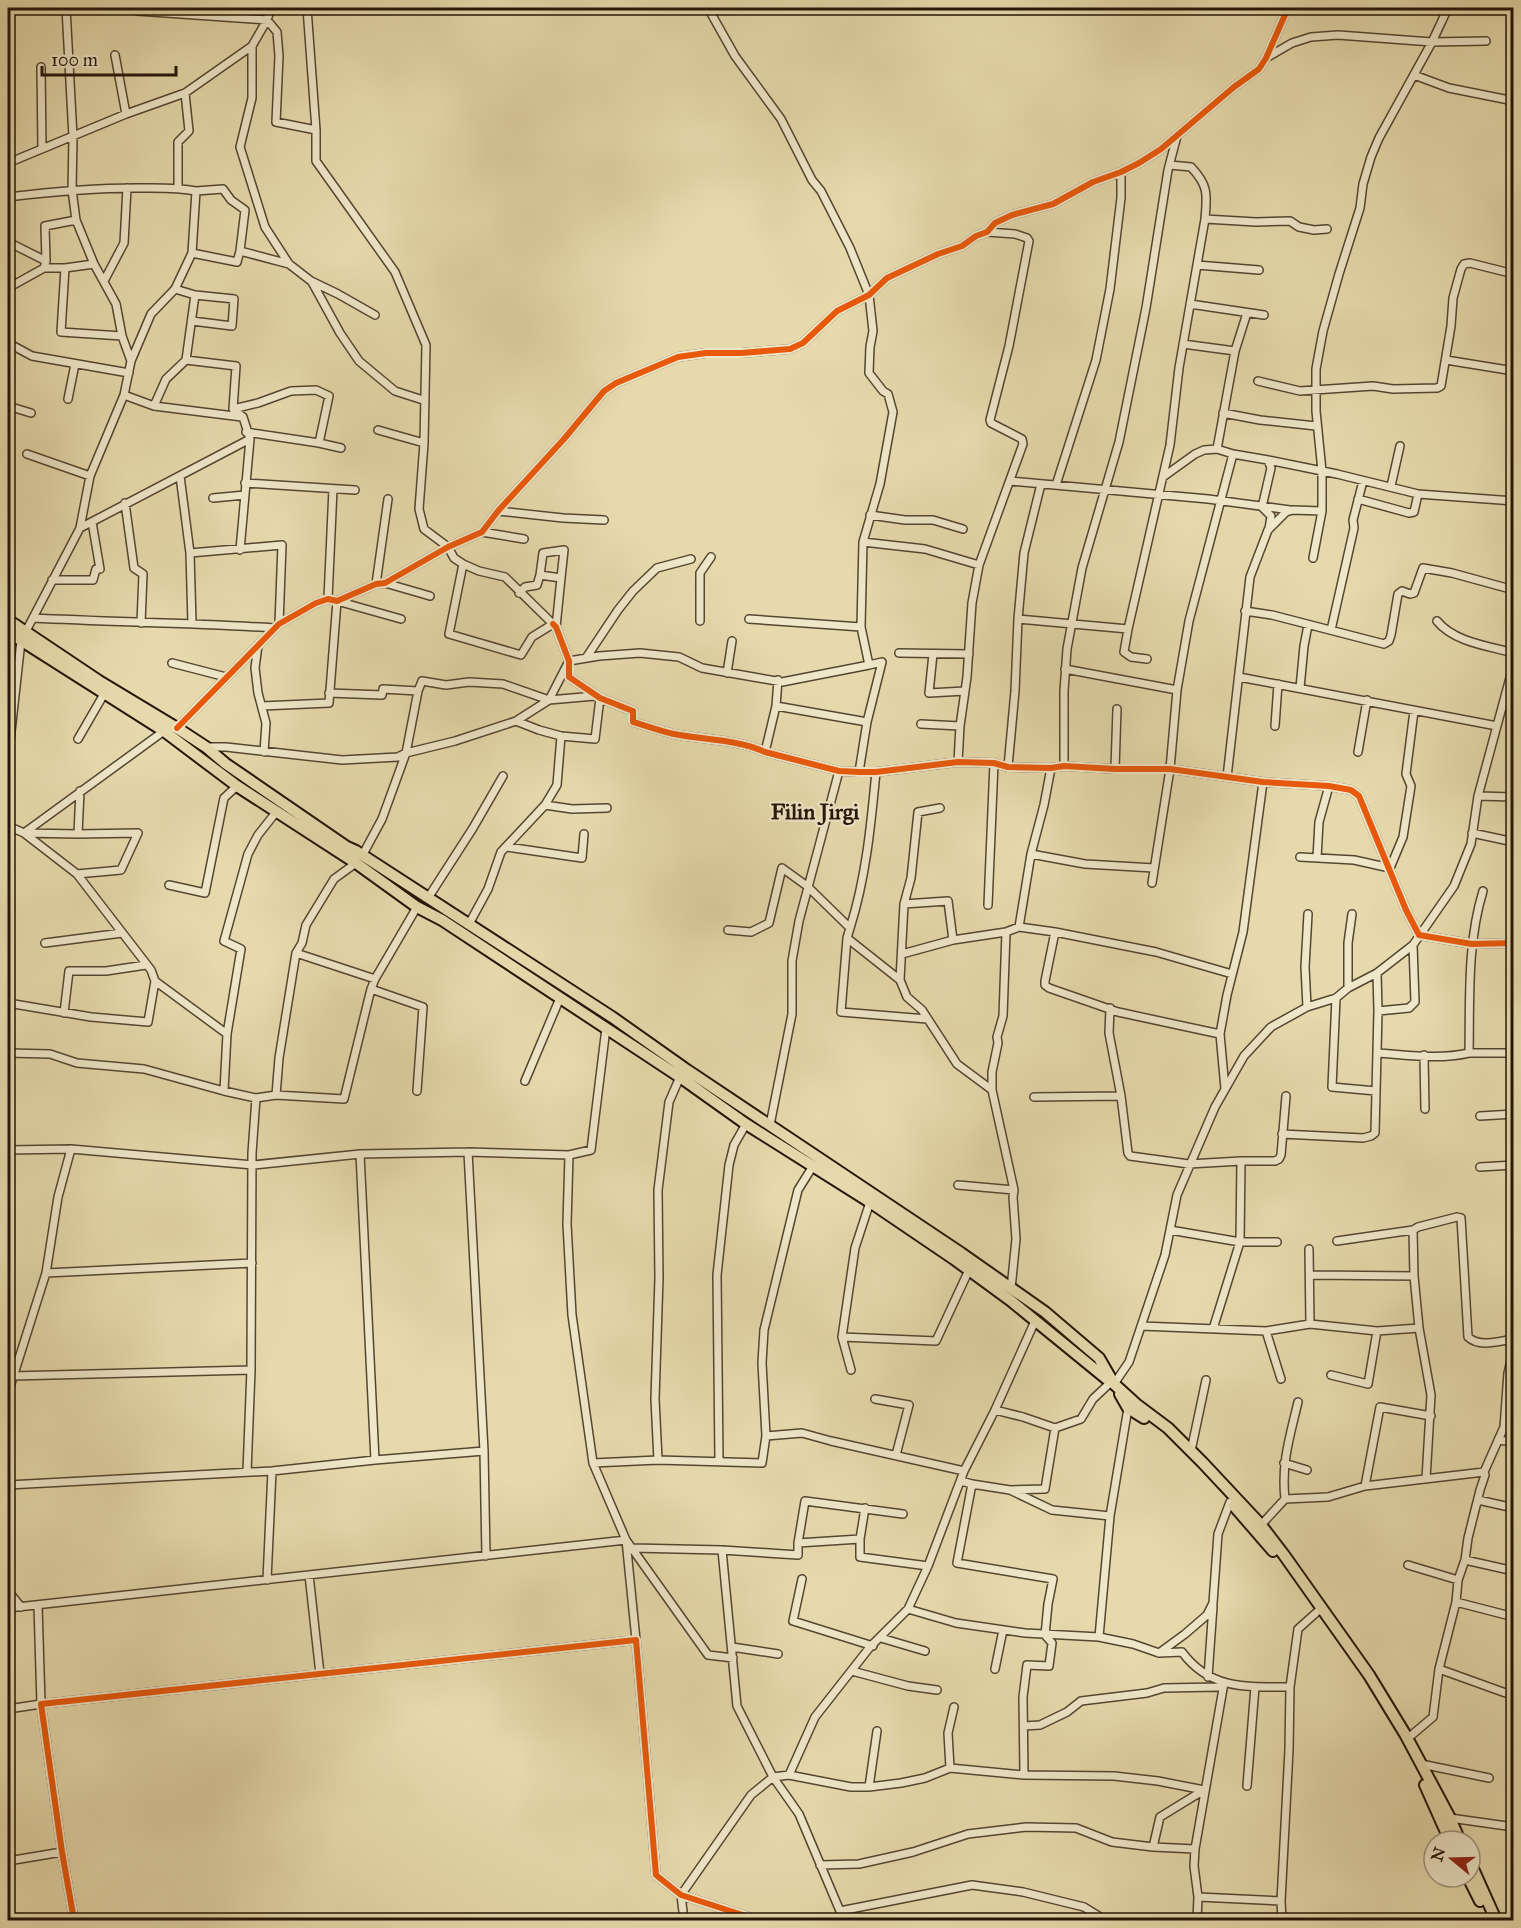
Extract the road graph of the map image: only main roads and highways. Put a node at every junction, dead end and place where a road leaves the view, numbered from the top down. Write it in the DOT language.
graph roads {
  1 [pos="8,620"];
  2 [pos="8,632"];
  3 [pos="23,637"];
  4 [pos="359,860"];
  5 [pos="502,946"];
  6 [pos="494,955"];
  7 [pos="1112,1383"];
  8 [pos="1445,1829"];
  9 [pos="1455,1829"];
  10 [pos="1482,1888"];
  11 [pos="1474,1889"];
  12 [pos="1489,1920"];
  13 [pos="1497,1920"];
  1 -- 3 [label="main road"];
  2 -- 3 [label="main road"];
  3 -- 4 [label="main road"];
  3 -- 4 [label="main road"];
  4 -- 5 [label="main road"];
  4 -- 6 [label="main road"];
  5 -- 6 [label="main road"];
  5 -- 7 [label="main road"];
  6 -- 7 [label="main road"];
  7 -- 8 [label="main road"];
  7 -- 9 [label="main road"];
  10 -- 13 [label="main road"];
  11 -- 12 [label="main road"];
}
